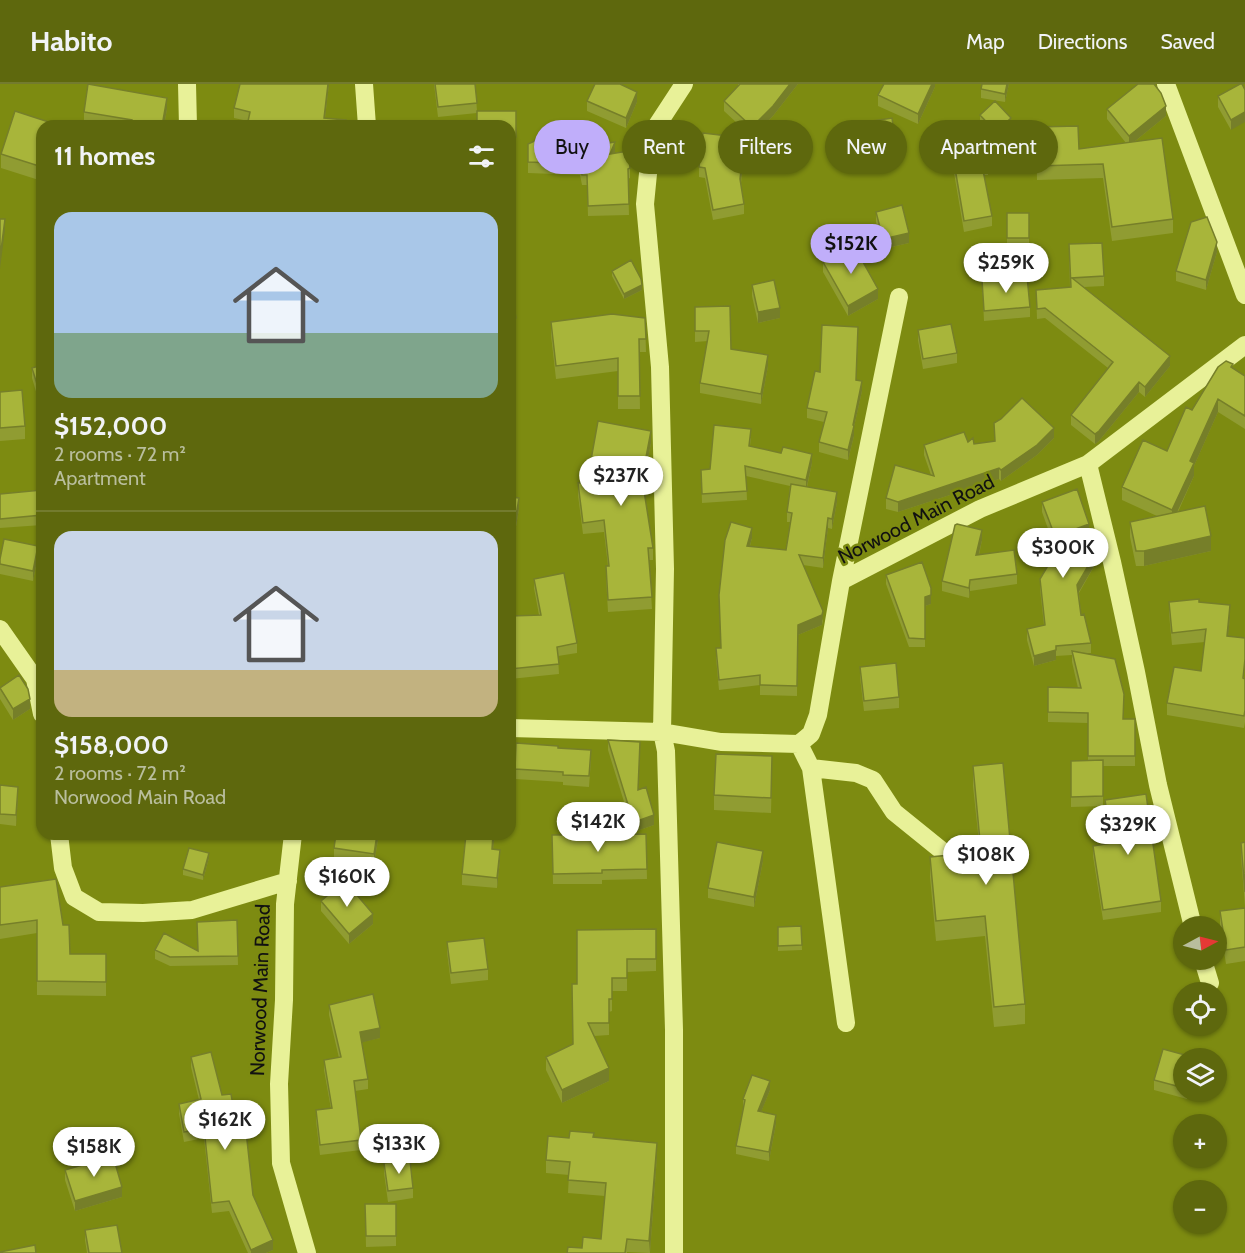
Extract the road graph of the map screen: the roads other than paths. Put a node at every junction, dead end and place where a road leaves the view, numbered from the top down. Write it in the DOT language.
graph roads {
  1 [pos="187,84"];
  2 [pos="364,84"];
  3 [pos="684,84"];
  4 [pos="1166,84"];
  5 [pos="188,120"];
  6 [pos="367,120"];
  7 [pos="1245,295"];
  8 [pos="899,297"];
  9 [pos="1245,345"];
  10 [pos="1088,464"];
  11 [pos="842,581"];
  12 [pos="0,629"];
  13 [pos="36,684"];
  14 [pos="516,728"];
  15 [pos="662,732"];
  16 [pos="799,744"];
  17 [pos="811,768"];
  18 [pos="60,840"];
  19 [pos="292,840"];
  20 [pos="941,850"];
  21 [pos="288,881"];
  22 [pos="1189,916"];
  23 [pos="846,1023"];
  24 [pos="307,1253"];
  25 [pos="674,1253"];
  1 -- 5 [label="street"];
  2 -- 6 [label="street"];
  3 -- 15 [label="street"];
  4 -- 7 [label="street"];
  8 -- 11 [label="street"];
  9 -- 10 [label="street, Norwood Main Road"];
  10 -- 11 [label="street, Norwood Main Road"];
  10 -- 22 [label="street"];
  11 -- 16 [label="street, Norwood Main Road"];
  12 -- 13 [label="street"];
  14 -- 15 [label="street"];
  15 -- 16 [label="street"];
  15 -- 25 [label="street"];
  16 -- 17 [label="street"];
  17 -- 20 [label="street"];
  17 -- 23 [label="street"];
  18 -- 21 [label="street"];
  19 -- 21 [label="street, Norwood Main Road"];
  21 -- 24 [label="street, Norwood Main Road"];
}
